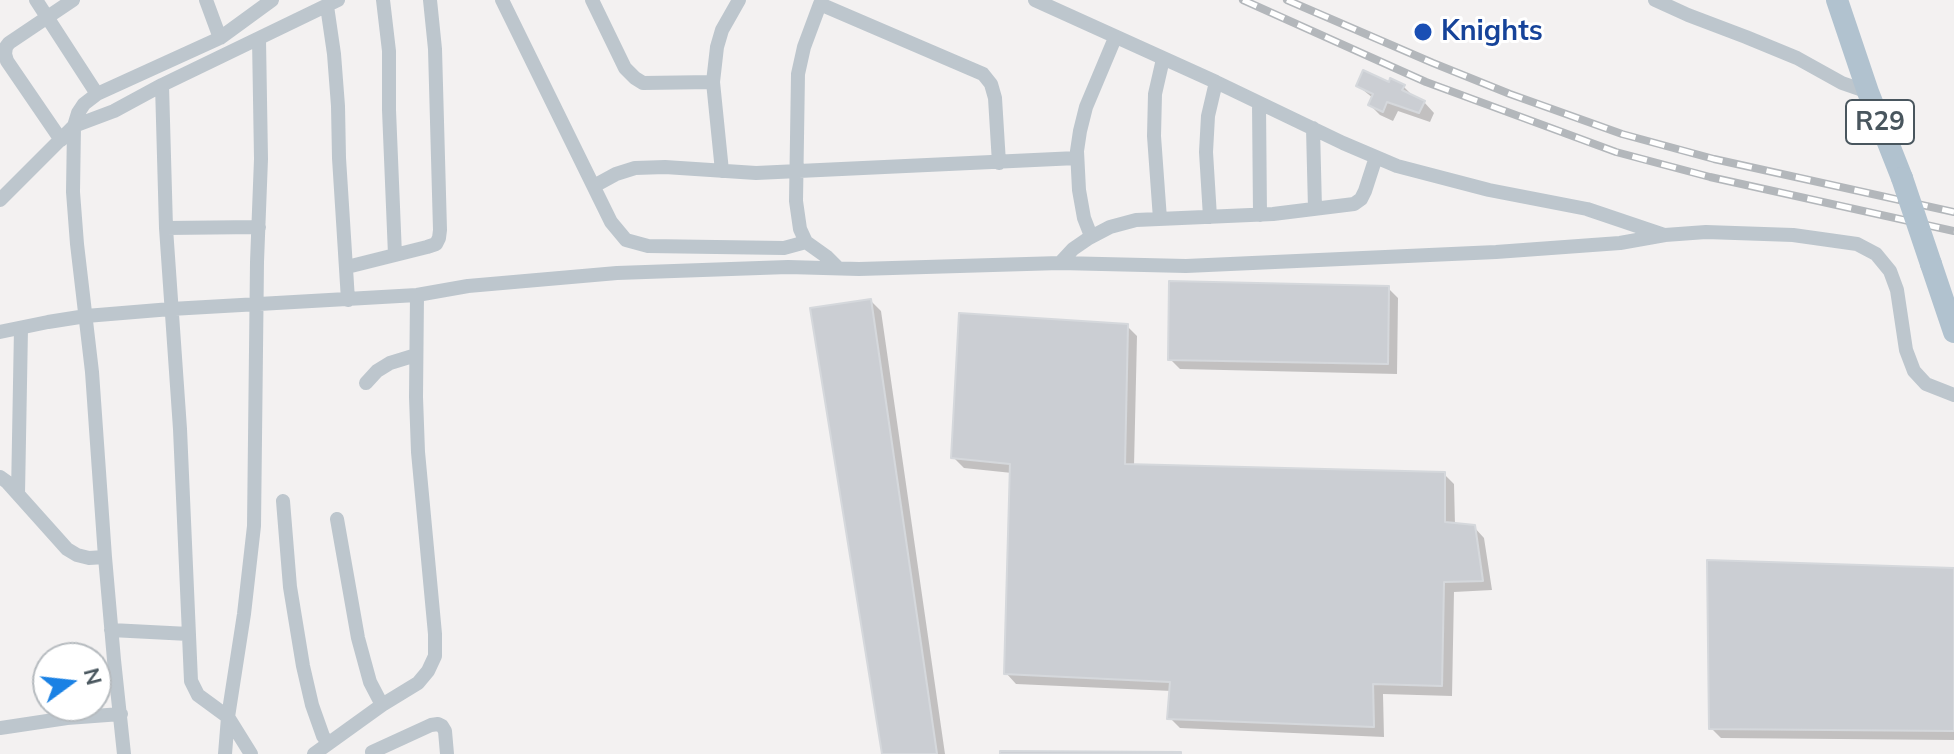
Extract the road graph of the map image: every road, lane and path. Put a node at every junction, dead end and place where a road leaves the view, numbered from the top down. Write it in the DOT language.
graph roads {
  1 [pos="36,0"];
  2 [pos="73,0"];
  3 [pos="206,0"];
  4 [pos="272,0"];
  5 [pos="383,0"];
  6 [pos="430,0"];
  7 [pos="502,0"];
  8 [pos="592,0"];
  9 [pos="739,0"];
  10 [pos="1035,0"];
  11 [pos="1655,0"];
  12 [pos="1837,0"];
  13 [pos="817,1"];
  14 [pos="332,3"];
  15 [pos="47,17"];
  16 [pos="220,38"];
  17 [pos="1115,38"];
  18 [pos="259,39"];
  19 [pos="1163,59"];
  20 [pos="713,82"];
  21 [pos="1216,82"];
  22 [pos="162,85"];
  23 [pos="1868,92"];
  24 [pos="97,94"];
  25 [pos="1259,104"];
  26 [pos="74,126"];
  27 [pos="1313,128"];
  28 [pos="61,140"];
  29 [pos="1376,157"];
  30 [pos="1077,158"];
  31 [pos="999,163"];
  32 [pos="722,171"];
  33 [pos="797,172"];
  34 [pos="594,186"];
  35 [pos="0,200"];
  36 [pos="1315,209"];
  37 [pos="1260,215"];
  38 [pos="1210,217"];
  39 [pos="1160,219"];
  40 [pos="259,227"];
  41 [pos="166,228"];
  42 [pos="1665,235"];
  43 [pos="1091,236"];
  44 [pos="806,242"];
  45 [pos="395,255"];
  46 [pos="1060,263"];
  47 [pos="347,267"];
  48 [pos="838,268"];
  49 [pos="417,295"];
  50 [pos="348,300"];
  51 [pos="257,305"];
  52 [pos="171,309"];
  53 [pos="86,316"];
  54 [pos="21,328"];
  55 [pos="0,332"];
  56 [pos="1954,332"];
  57 [pos="416,355"];
  58 [pos="366,383"];
  59 [pos="1954,395"];
  60 [pos="0,477"];
  61 [pos="18,494"];
  62 [pos="283,501"];
  63 [pos="337,519"];
  64 [pos="105,557"];
  65 [pos="111,630"];
  66 [pos="189,634"];
  67 [pos="382,705"];
  68 [pos="121,714"];
  69 [pos="228,717"];
  70 [pos="0,728"];
  71 [pos="328,743"];
  72 [pos="372,752"];
  73 [pos="124,754"];
  74 [pos="225,754"];
  75 [pos="251,754"];
  76 [pos="314,754"];
  77 [pos="447,754"];
  1 -- 15 [label="street"];
  2 -- 15 [label="street"];
  3 -- 16 [label="street"];
  4 -- 16 [label="street"];
  5 -- 45 [label="street"];
  6 -- 45 [label="street"];
  7 -- 34 [label="street"];
  8 -- 20 [label="street"];
  9 -- 20 [label="street"];
  10 -- 17 [label="street"];
  11 -- 23 [label="street"];
  12 -- 23 [label="main road, R29"];
  13 -- 31 [label="street"];
  13 -- 33 [label="street"];
  14 -- 18 [label="street"];
  14 -- 47 [label="street"];
  15 -- 24 [label="street"];
  15 -- 28 [label="street"];
  16 -- 24 [label="street"];
  17 -- 19 [label="street"];
  17 -- 30 [label="street"];
  18 -- 22 [label="street"];
  18 -- 40 [label="street"];
  19 -- 21 [label="street"];
  19 -- 39 [label="street"];
  20 -- 32 [label="street"];
  21 -- 25 [label="street"];
  21 -- 38 [label="street"];
  22 -- 26 [label="street"];
  22 -- 41 [label="street"];
  23 -- 56 [label="main road, R29, bridge"];
  24 -- 26 [label="street"];
  25 -- 27 [label="street"];
  25 -- 37 [label="street"];
  26 -- 28 [label="street"];
  26 -- 53 [label="street"];
  27 -- 29 [label="street"];
  27 -- 36 [label="street"];
  28 -- 35 [label="street"];
  29 -- 36 [label="street"];
  29 -- 42 [label="street"];
  30 -- 31 [label="street"];
  30 -- 43 [label="street"];
  31 -- 33 [label="street"];
  32 -- 33 [label="street"];
  32 -- 34 [label="street"];
  33 -- 44 [label="street"];
  34 -- 44 [label="street"];
  36 -- 37 [label="street"];
  37 -- 38 [label="street"];
  38 -- 39 [label="street"];
  39 -- 43 [label="street"];
  40 -- 41 [label="street"];
  40 -- 51 [label="street"];
  41 -- 52 [label="street"];
  42 -- 46 [label="street"];
  42 -- 59 [label="street"];
  43 -- 46 [label="street"];
  44 -- 48 [label="street"];
  45 -- 47 [label="street"];
  46 -- 48 [label="street"];
  47 -- 50 [label="street"];
  48 -- 49 [label="street"];
  49 -- 50 [label="street"];
  49 -- 57 [label="street"];
  50 -- 51 [label="street"];
  51 -- 52 [label="street"];
  51 -- 69 [label="street"];
  52 -- 53 [label="street"];
  52 -- 66 [label="street"];
  53 -- 54 [label="street"];
  53 -- 64 [label="street"];
  54 -- 55 [label="street"];
  54 -- 61 [label="street"];
  57 -- 58 [label="street"];
  57 -- 67 [label="street"];
  60 -- 61 [label="street"];
  61 -- 64 [label="street"];
  62 -- 71 [label="street"];
  63 -- 67 [label="street"];
  64 -- 65 [label="street"];
  65 -- 66 [label="street"];
  65 -- 68 [label="street"];
  66 -- 69 [label="street"];
  67 -- 71 [label="street"];
  68 -- 70 [label="street"];
  68 -- 73 [label="street"];
  69 -- 74 [label="street"];
  69 -- 75 [label="street"];
  71 -- 76 [label="street"];
  72 -- 77 [label="street"];
}
